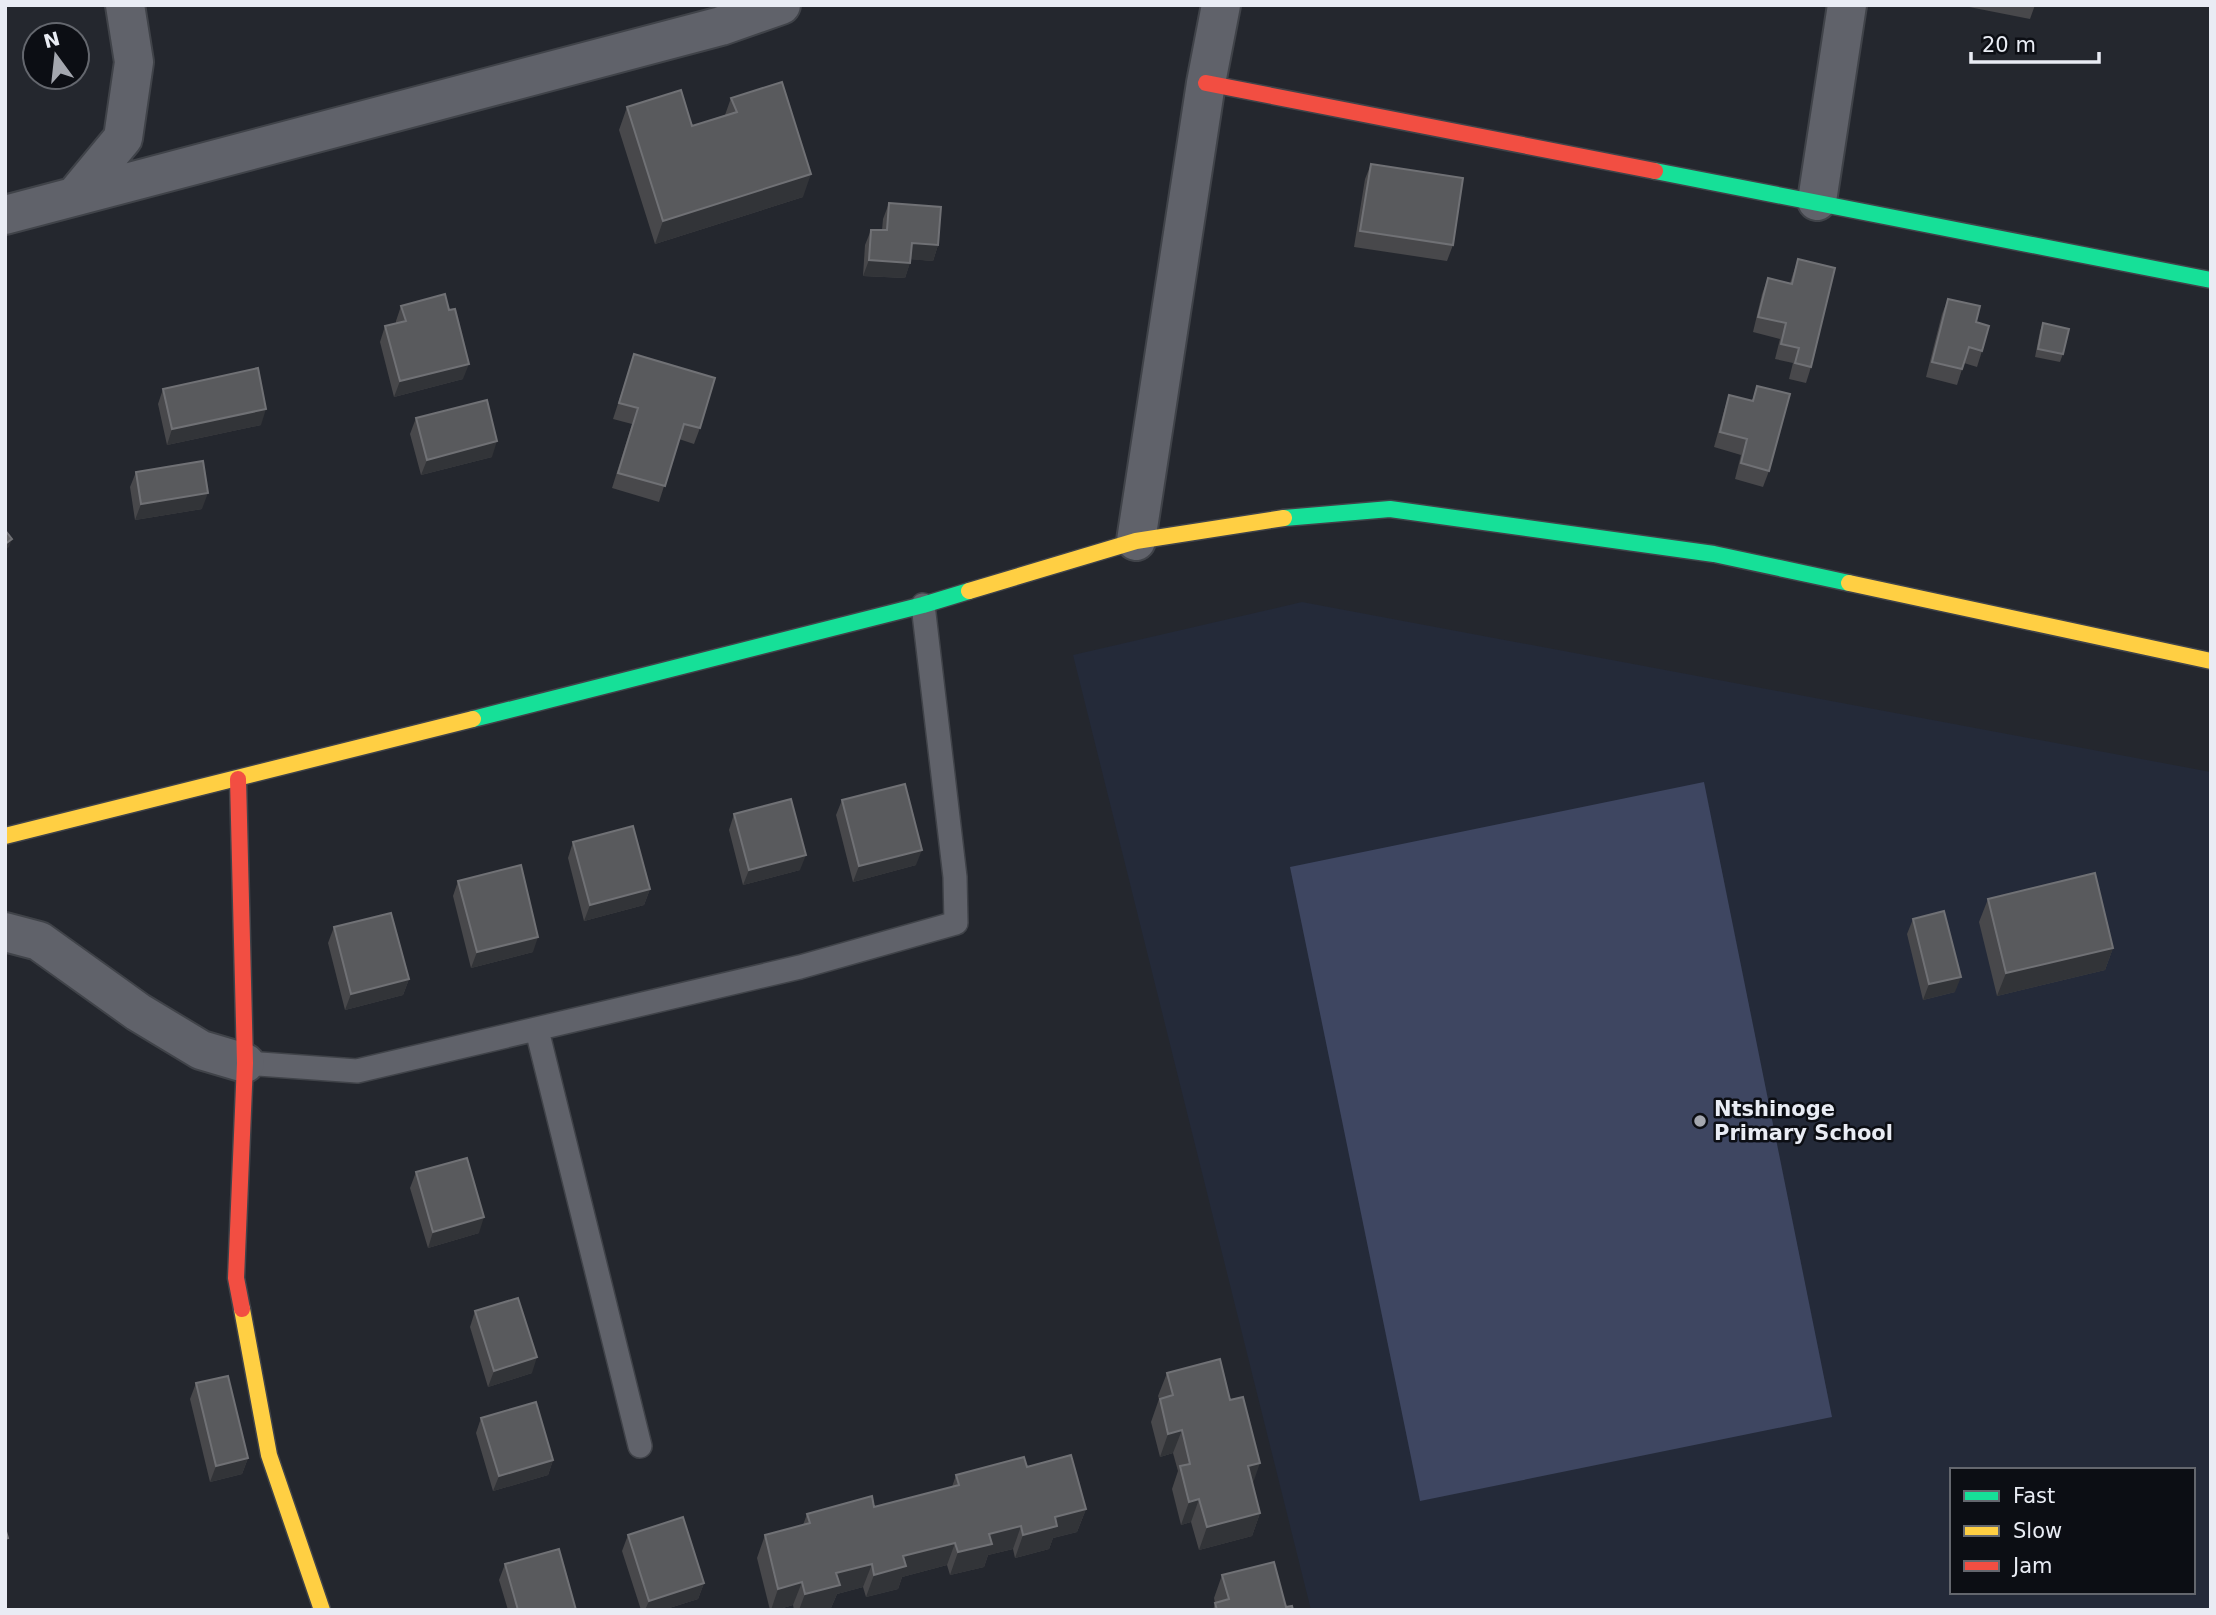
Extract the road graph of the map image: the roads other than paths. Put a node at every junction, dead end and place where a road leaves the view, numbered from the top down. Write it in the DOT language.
graph roads {
  1 [pos="125,5"];
  2 [pos="781,5"];
  3 [pos="1221,5"];
  4 [pos="1847,5"];
  5 [pos="719,16"];
  6 [pos="1206,83"];
  7 [pos="75,196"];
  8 [pos="1817,201"];
  9 [pos="5,215"];
  10 [pos="2211,280"];
  11 [pos="1136,541"];
  12 [pos="923,605"];
  13 [pos="2211,661"];
  14 [pos="238,779"];
  15 [pos="5,836"];
  16 [pos="5,932"];
  17 [pos="537,1030"];
  18 [pos="245,1063"];
  19 [pos="640,1446"];
  20 [pos="322,1610"];
  1 -- 7 [label="street"];
  2 -- 5 [label="street"];
  3 -- 6 [label="street"];
  4 -- 8 [label="street"];
  5 -- 7 [label="street"];
  6 -- 8 [label="street"];
  6 -- 11 [label="street"];
  7 -- 9 [label="street"];
  8 -- 10 [label="street"];
  11 -- 12 [label="street"];
  11 -- 13 [label="street"];
  12 -- 14 [label="street"];
  12 -- 17 [label="lane"];
  14 -- 15 [label="street"];
  14 -- 18 [label="street"];
  16 -- 18 [label="street"];
  17 -- 18 [label="lane"];
  17 -- 19 [label="lane"];
  18 -- 20 [label="street"];
}
